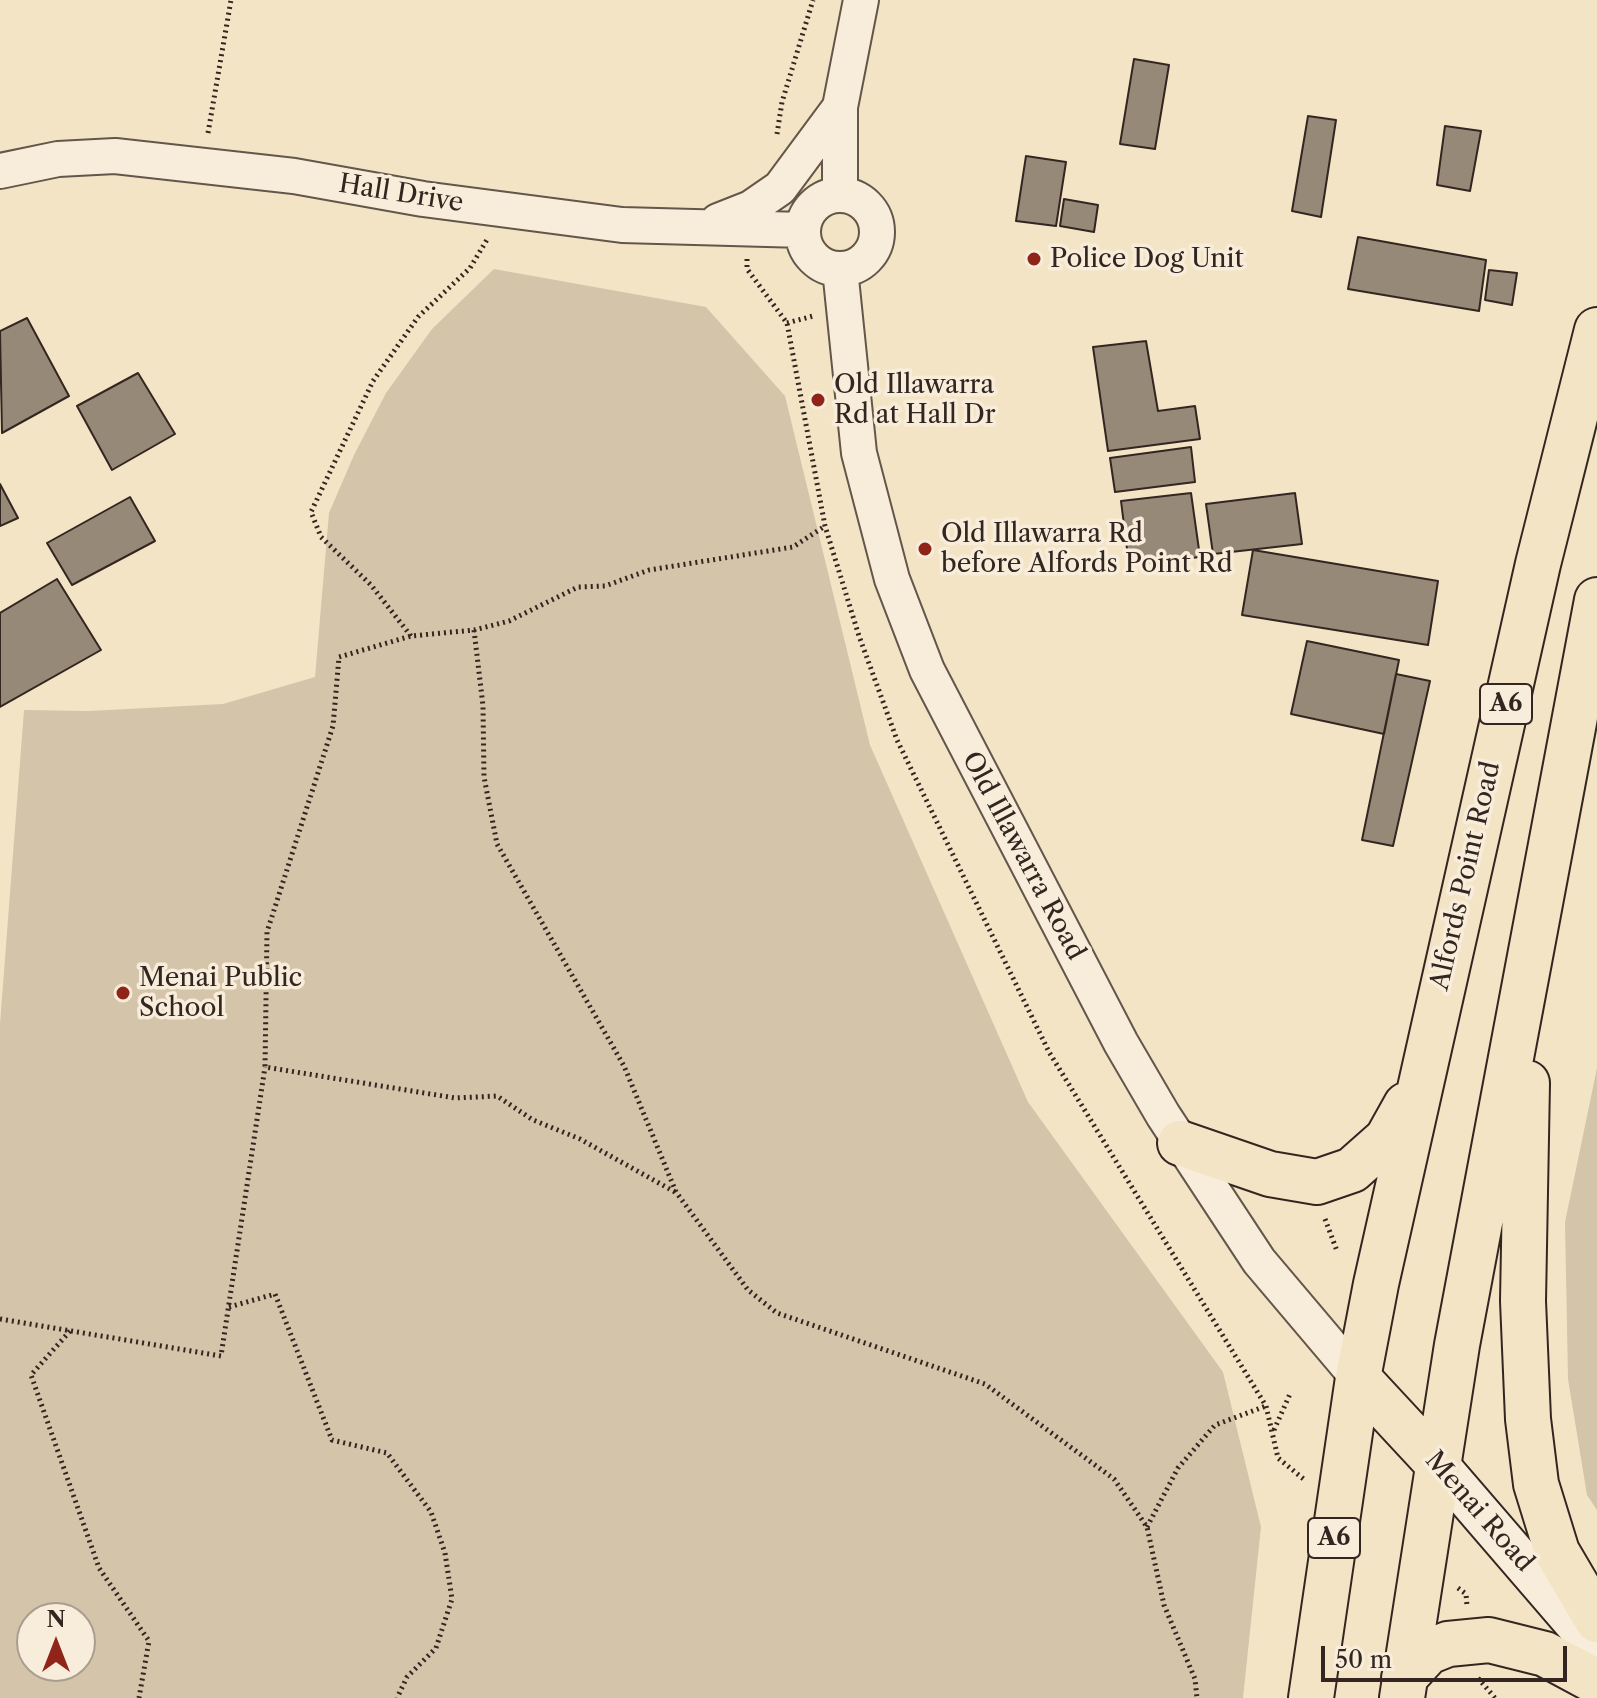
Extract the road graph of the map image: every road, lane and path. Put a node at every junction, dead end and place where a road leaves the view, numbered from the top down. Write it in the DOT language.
graph roads {
  1 [pos="231,0"];
  2 [pos="861,0"];
  3 [pos="840,107"];
  4 [pos="203,166"];
  5 [pos="0,171"];
  6 [pos="840,195"];
  7 [pos="505,210"];
  8 [pos="703,226"];
  9 [pos="803,230"];
  10 [pos="840,269"];
  11 [pos="1597,330"];
  12 [pos="825,526"];
  13 [pos="1597,600"];
  14 [pos="474,630"];
  15 [pos="411,636"];
  16 [pos="1529,961"];
  17 [pos="265,1067"];
  18 [pos="1420,1079"];
  19 [pos="1180,1143"];
  20 [pos="676,1192"];
  21 [pos="1321,1207"];
  22 [pos="1337,1251"];
  23 [pos="229,1307"];
  24 [pos="0,1319"];
  25 [pos="71,1331"];
  26 [pos="1358,1378"];
  27 [pos="1290,1394"];
  28 [pos="1266,1406"];
  29 [pos="1274,1430"];
  30 [pos="1436,1462"];
  31 [pos="1290,1471"];
  32 [pos="1339,1503"];
  33 [pos="1147,1527"];
  34 [pos="1420,1561"];
  35 [pos="1466,1594"];
  36 [pos="1597,1620"];
  37 [pos="1597,1649"];
  38 [pos="1474,1668"];
  39 [pos="1597,1682"];
  40 [pos="1403,1688"];
  41 [pos="139,1698"];
  42 [pos="397,1698"];
  43 [pos="1197,1698"];
  44 [pos="1311,1698"];
  45 [pos="1495,1698"];
  1 -- 4 [label="path"];
  2 -- 3 [label="street"];
  3 -- 6 [label="street"];
  3 -- 8 [label="street"];
  4 -- 5 [label="street, Hall Drive"];
  4 -- 7 [label="street, Hall Drive"];
  6 -- 9 [label="street"];
  6 -- 10 [label="street"];
  7 -- 8 [label="street, Hall Drive"];
  7 -- 15 [label="path"];
  8 -- 9 [label="street, Hall Drive"];
  9 -- 10 [label="street"];
  10 -- 19 [label="street, Old Illawarra Road"];
  11 -- 18 [label="highway, Alfords Point Road / A6"];
  12 -- 14 [label="path"];
  13 -- 16 [label="highway"];
  14 -- 15 [label="path"];
  14 -- 20 [label="path"];
  15 -- 17 [label="path"];
  16 -- 30 [label="highway"];
  16 -- 36 [label="highway"];
  17 -- 20 [label="path"];
  17 -- 23 [label="path"];
  18 -- 19 [label="highway"];
  18 -- 26 [label="highway, Alfords Point Road / A6"];
  19 -- 26 [label="street, Old Illawarra Road"];
  20 -- 33 [label="path"];
  21 -- 22 [label="path"];
  23 -- 25 [label="path"];
  23 -- 42 [label="path"];
  24 -- 25 [label="path"];
  25 -- 41 [label="path"];
  26 -- 30 [label="highway, Menai Road"];
  26 -- 32 [label="highway, A6"];
  27 -- 29 [label="path"];
  28 -- 33 [label="path"];
  30 -- 34 [label="highway"];
  30 -- 37 [label="main road, Menai Road"];
  31 -- 32 [label="path"];
  32 -- 44 [label="highway, A6"];
  33 -- 43 [label="path"];
  34 -- 35 [label="path"];
  34 -- 40 [label="highway"];
  38 -- 45 [label="path"];
  39 -- 40 [label="highway"];
}
